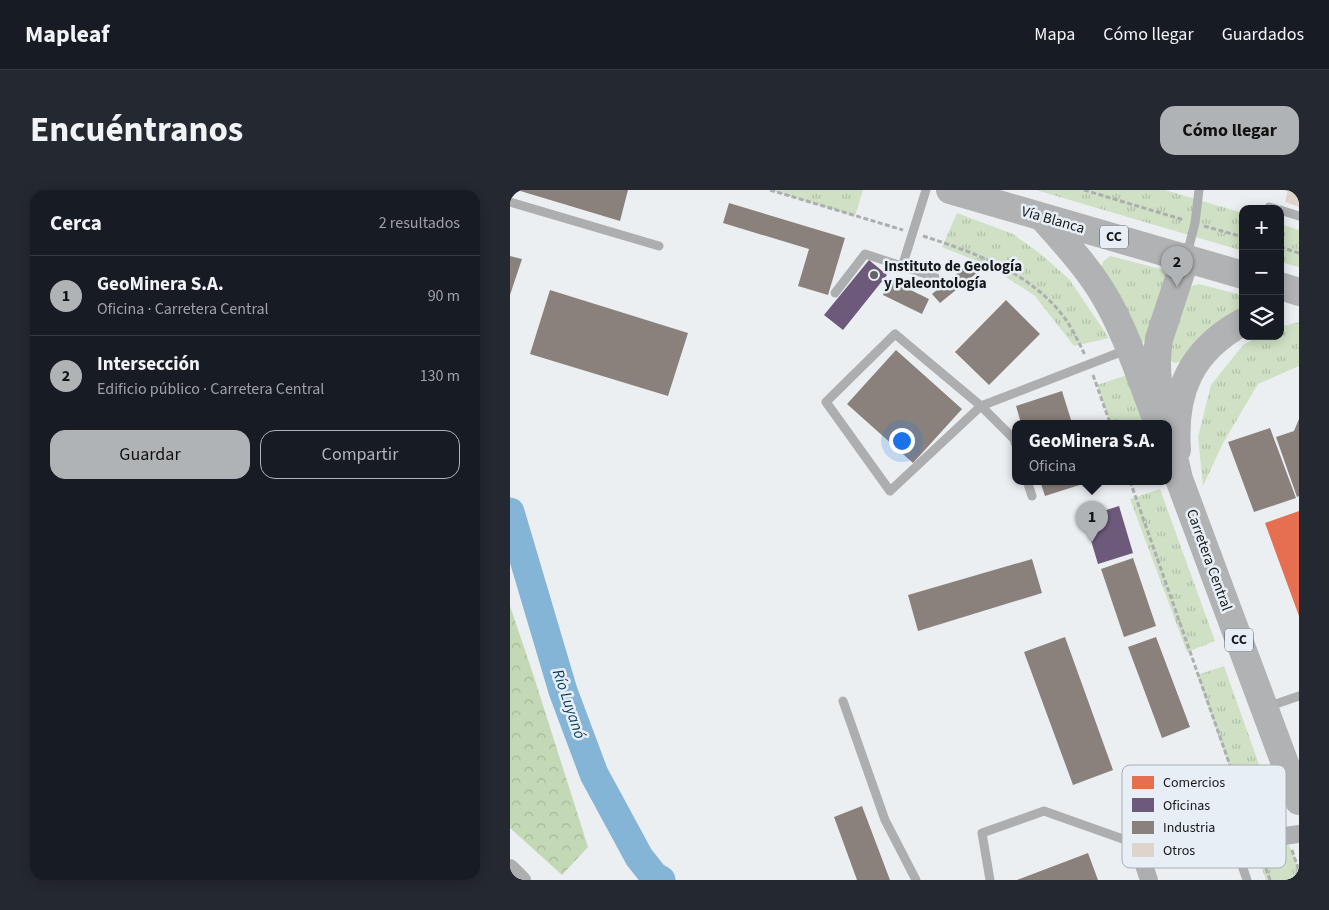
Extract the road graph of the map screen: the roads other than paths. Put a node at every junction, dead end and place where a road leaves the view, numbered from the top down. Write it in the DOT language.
graph roads {
  1 [pos="926,190"];
  2 [pos="950,190"];
  3 [pos="1199,190"];
  4 [pos="510,202"];
  5 [pos="1284,211"];
  6 [pos="1299,216"];
  7 [pos="1042,217"];
  8 [pos="659,246"];
  9 [pos="1186,257"];
  10 [pos="902,267"];
  11 [pos="1239,274"];
  12 [pos="934,276"];
  13 [pos="1284,287"];
  14 [pos="1299,292"];
  15 [pos="835,293"];
  16 [pos="1299,307"];
  17 [pos="1284,308"];
  18 [pos="1239,324"];
  19 [pos="1129,349"];
  20 [pos="981,406"];
  21 [pos="1157,420"];
  22 [pos="1166,420"];
  23 [pos="1012,437"];
  24 [pos="1172,448"];
  25 [pos="1172,461"];
  26 [pos="1179,479"];
  27 [pos="1028,485"];
  28 [pos="1032,496"];
  29 [pos="1299,696"];
  30 [pos="843,701"];
  31 [pos="1264,708"];
  32 [pos="1285,765"];
  33 [pos="1286,766"];
  34 [pos="1299,801"];
  35 [pos="1122,839"];
  36 [pos="510,868"];
  37 [pos="1145,868"];
  38 [pos="1243,868"];
  39 [pos="522,880"];
  40 [pos="916,880"];
  41 [pos="990,880"];
  42 [pos="1149,880"];
  43 [pos="1247,880"];
  1 -- 10 [label="lane"];
  2 -- 7 [label="main road, Vía Blanca / CC"];
  3 -- 9 [label="lane"];
  4 -- 8 [label="lane"];
  5 -- 6 [label="lane"];
  7 -- 9 [label="main road, Vía Blanca / CC"];
  7 -- 19 [label="main road"];
  9 -- 11 [label="main road, Vía Blanca"];
  9 -- 22 [label="main road"];
  10 -- 12 [label="lane"];
  10 -- 15 [label="lane"];
  13 -- 14 [label="main road"];
  16 -- 17 [label="main road"];
  18 -- 26 [label="main road"];
  19 -- 20 [label="lane"];
  19 -- 21 [label="main road"];
  20 -- 20 [label="lane"];
  20 -- 23 [label="lane"];
  24 -- 26 [label="main road, Carretera Central / CC"];
  25 -- 26 [label="main road, CC"];
  26 -- 31 [label="main road, Carretera Central / CC"];
  27 -- 28 [label="lane"];
  29 -- 31 [label="lane"];
  30 -- 40 [label="lane"];
  31 -- 32 [label="main road, Carretera Central / CC"];
  33 -- 34 [label="main road, Carretera Central / CC"];
  35 -- 41 [label="lane"];
  36 -- 39 [label="street"];
  37 -- 42 [label="street"];
  38 -- 43 [label="lane"];
}
